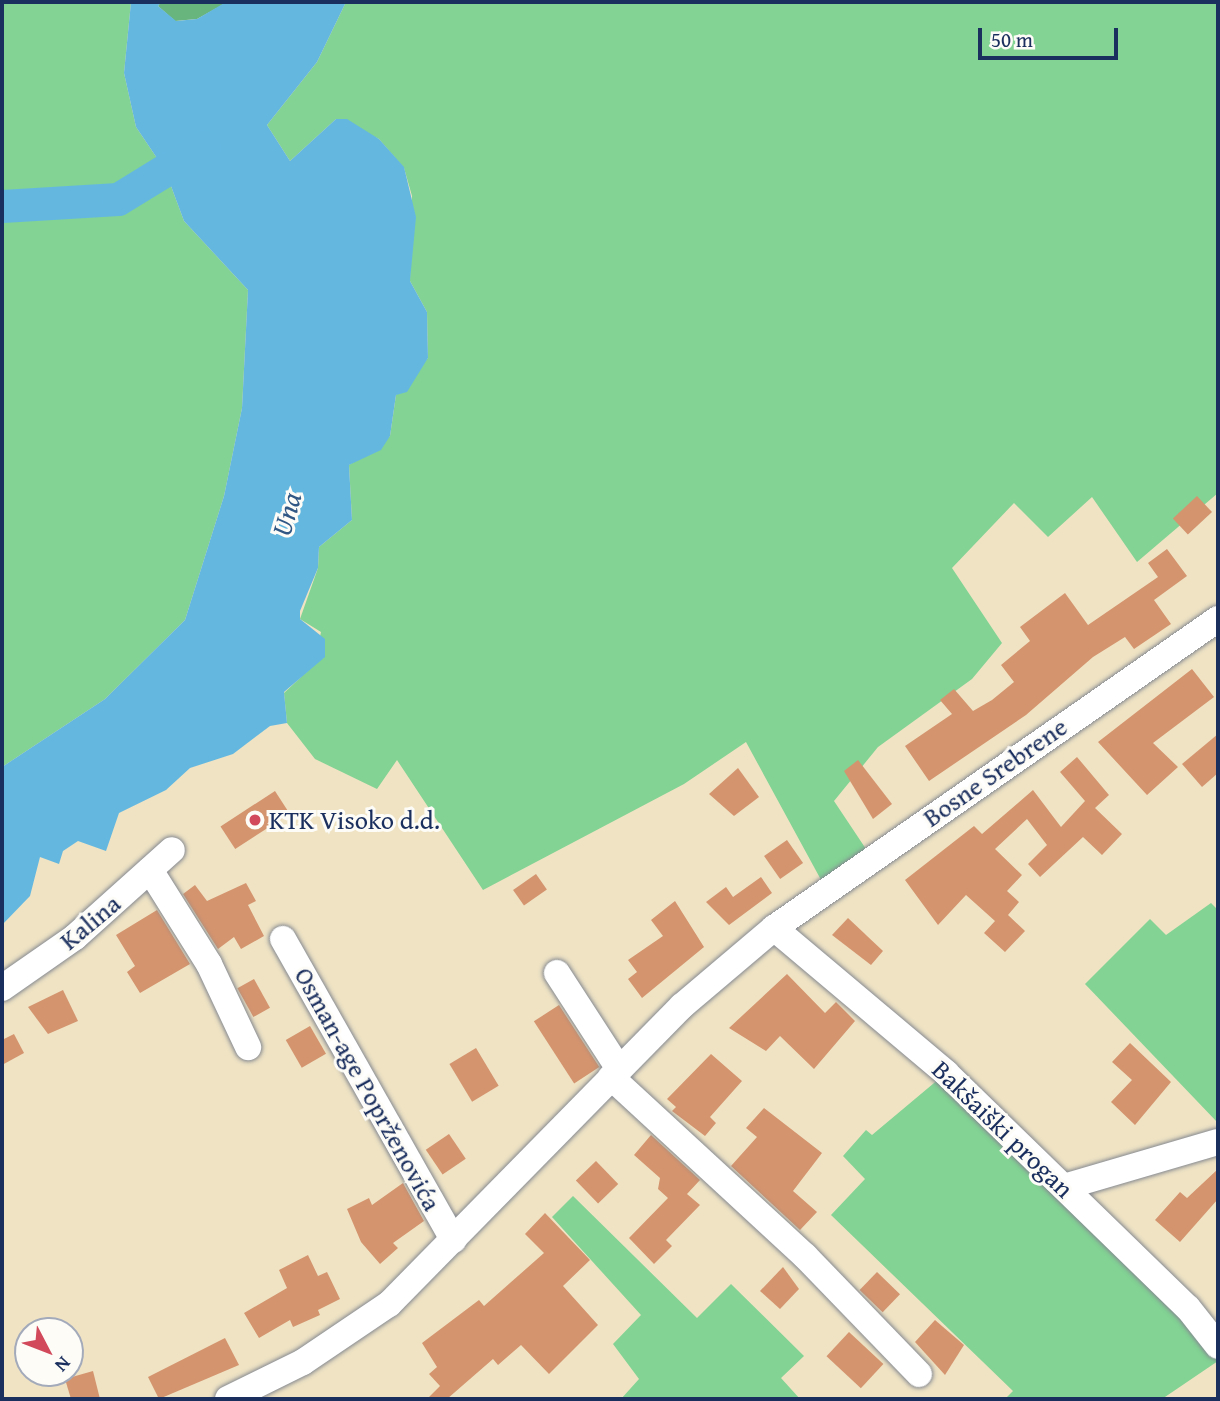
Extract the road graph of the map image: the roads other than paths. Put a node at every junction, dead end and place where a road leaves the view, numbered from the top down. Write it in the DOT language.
graph roads {
  1 [pos="1218,620"];
  2 [pos="172,850"];
  3 [pos="150,870"];
  4 [pos="774,928"];
  5 [pos="283,939"];
  6 [pos="557,973"];
  7 [pos="2,988"];
  8 [pos="248,1047"];
  9 [pos="615,1073"];
  10 [pos="1218,1142"];
  11 [pos="1064,1187"];
  12 [pos="453,1240"];
  13 [pos="1218,1346"];
  14 [pos="919,1374"];
  15 [pos="229,1399"];
  1 -- 4 [label="street, Bosne Srebrene"];
  2 -- 3 [label="street, Kalina"];
  3 -- 7 [label="street, Kalina"];
  3 -- 8 [label="street"];
  4 -- 9 [label="street, Bosne Srebrene"];
  4 -- 11 [label="street, Bakšaiški progan"];
  5 -- 12 [label="street, Osman-age Poprženovića"];
  6 -- 9 [label="street"];
  9 -- 12 [label="street, Bosne Srebrene"];
  9 -- 14 [label="street"];
  10 -- 11 [label="street"];
  11 -- 13 [label="street, Bakšaiški progan"];
  12 -- 15 [label="street, Bosne Srebrene"];
}
